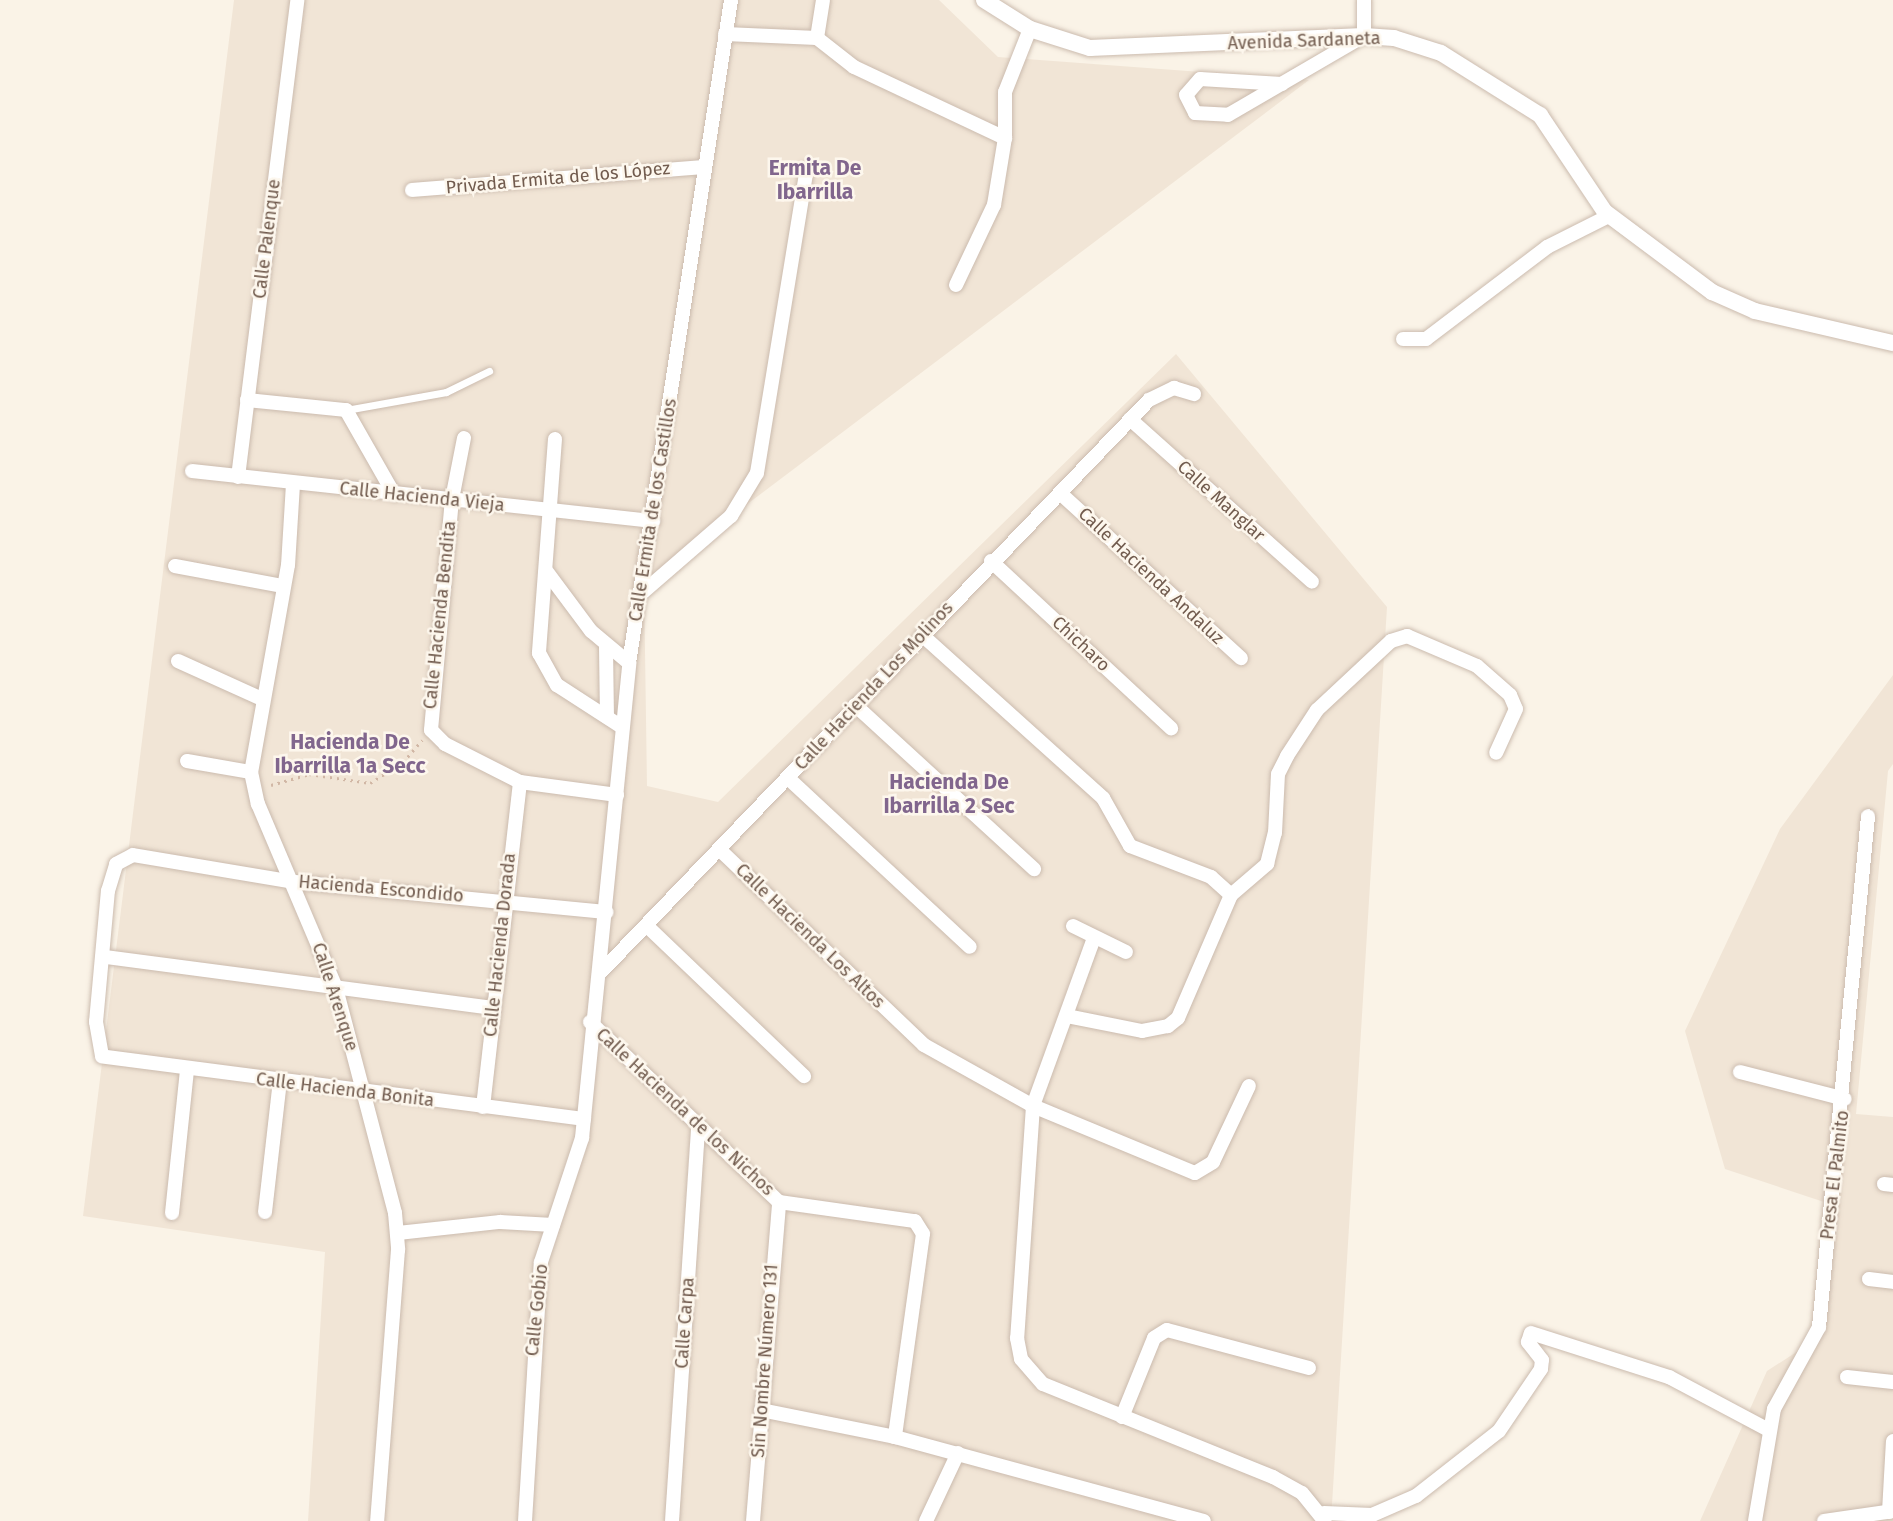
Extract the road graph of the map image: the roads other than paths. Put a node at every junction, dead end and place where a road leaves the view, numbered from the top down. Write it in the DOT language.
graph roads {
  1 [pos="297,0"];
  2 [pos="730,0"];
  3 [pos="823,0"];
  4 [pos="984,0"];
  5 [pos="1364,6"];
  6 [pos="1030,29"];
  7 [pos="725,34"];
  8 [pos="1364,36"];
  9 [pos="817,38"];
  10 [pos="1282,84"];
  11 [pos="1005,138"];
  12 [pos="704,167"];
  13 [pos="807,169"];
  14 [pos="412,190"];
  15 [pos="1609,216"];
  16 [pos="956,285"];
  17 [pos="1403,339"];
  18 [pos="1893,343"];
  19 [pos="489,371"];
  20 [pos="1194,394"];
  21 [pos="247,400"];
  22 [pos="346,410"];
  23 [pos="1130,419"];
  24 [pos="464,438"];
  25 [pos="555,439"];
  26 [pos="192,471"];
  27 [pos="238,477"];
  28 [pos="293,484"];
  29 [pos="1060,493"];
  30 [pos="394,494"];
  31 [pos="452,499"];
  32 [pos="550,511"];
  33 [pos="653,521"];
  34 [pos="991,561"];
  35 [pos="175,566"];
  36 [pos="547,572"];
  37 [pos="1312,582"];
  38 [pos="283,586"];
  39 [pos="642,593"];
  40 [pos="922,635"];
  41 [pos="606,647"];
  42 [pos="1241,659"];
  43 [pos="178,661"];
  44 [pos="629,663"];
  45 [pos="260,698"];
  46 [pos="855,705"];
  47 [pos="607,717"];
  48 [pos="622,727"];
  49 [pos="1171,728"];
  50 [pos="1496,753"];
  51 [pos="187,761"];
  52 [pos="251,772"];
  53 [pos="788,778"];
  54 [pos="520,782"];
  55 [pos="617,795"];
  56 [pos="1868,816"];
  57 [pos="720,850"];
  58 [pos="1034,869"];
  59 [pos="294,882"];
  60 [pos="1231,895"];
  61 [pos="504,899"];
  62 [pos="607,912"];
  63 [pos="1073,926"];
  64 [pos="648,927"];
  65 [pos="1094,937"];
  66 [pos="970,947"];
  67 [pos="1126,952"];
  68 [pos="106,957"];
  69 [pos="601,972"];
  70 [pos="336,988"];
  71 [pos="494,1008"];
  72 [pos="1067,1016"];
  73 [pos="590,1022"];
  74 [pos="187,1070"];
  75 [pos="1740,1072"];
  76 [pos="804,1076"];
  77 [pos="280,1081"];
  78 [pos="1249,1086"];
  79 [pos="365,1094"];
  80 [pos="1844,1099"];
  81 [pos="1033,1106"];
  82 [pos="483,1107"];
  83 [pos="584,1119"];
  84 [pos="698,1126"];
  85 [pos="779,1202"];
  86 [pos="265,1212"];
  87 [pos="172,1213"];
  88 [pos="553,1226"];
  89 [pos="398,1233"];
  90 [pos="1869,1279"];
  91 [pos="1893,1282"];
  92 [pos="1309,1368"];
  93 [pos="1847,1377"];
  94 [pos="1893,1382"];
  95 [pos="761,1410"];
  96 [pos="1122,1417"];
  97 [pos="1767,1429"];
  98 [pos="895,1437"];
  99 [pos="1893,1441"];
  100 [pos="958,1453"];
  101 [pos="1891,1511"];
  102 [pos="1324,1517"];
  103 [pos="1856,1518"];
  104 [pos="377,1521"];
  105 [pos="525,1521"];
  106 [pos="672,1521"];
  107 [pos="753,1521"];
  108 [pos="926,1521"];
  109 [pos="1204,1521"];
  110 [pos="1755,1521"];
  111 [pos="1824,1521"];
  1 -- 21 [label="street, Calle Palenque"];
  2 -- 7 [label="street, Calle Ermita de los Castillos"];
  3 -- 9 [label="street"];
  4 -- 6 [label="street, Avenida Sardaneta"];
  5 -- 8 [label="street"];
  6 -- 8 [label="street, Avenida Sardaneta"];
  6 -- 11 [label="street"];
  7 -- 9 [label="street"];
  7 -- 12 [label="street, Calle Ermita de los Castillos"];
  8 -- 10 [label="street"];
  8 -- 15 [label="street, Avenida Sardaneta"];
  9 -- 11 [label="street"];
  10 -- 10 [label="street"];
  11 -- 16 [label="street"];
  12 -- 14 [label="street, Privada Ermita de los López"];
  12 -- 33 [label="street, Calle Ermita de los Castillos"];
  13 -- 39 [label="street"];
  15 -- 17 [label="street"];
  15 -- 18 [label="street, Avenida Sardaneta"];
  19 -- 22 [label="lane"];
  20 -- 23 [label="street, Calle Hacienda Los Molinos"];
  21 -- 22 [label="street"];
  21 -- 27 [label="street, Calle Palenque"];
  22 -- 30 [label="street"];
  23 -- 29 [label="street, Calle Hacienda Los Molinos"];
  23 -- 37 [label="street, Calle Manglar"];
  24 -- 31 [label="street, Calle Hacienda Bendita"];
  25 -- 32 [label="street"];
  26 -- 27 [label="street, Calle Hacienda Vieja"];
  27 -- 28 [label="street, Calle Hacienda Vieja"];
  28 -- 30 [label="street, Calle Hacienda Vieja"];
  28 -- 38 [label="street, Calle Arenque"];
  29 -- 34 [label="street, Calle Hacienda Los Molinos"];
  29 -- 42 [label="street, Calle Hacienda Andaluz"];
  30 -- 31 [label="street, Calle Hacienda Vieja"];
  31 -- 32 [label="street, Calle Hacienda Vieja"];
  31 -- 54 [label="street, Calle Hacienda Bendita"];
  32 -- 33 [label="street, Calle Hacienda Vieja"];
  32 -- 36 [label="street"];
  33 -- 39 [label="street, Calle Ermita de los Castillos"];
  34 -- 40 [label="street, Calle Hacienda Los Molinos"];
  34 -- 49 [label="street, Chicharo"];
  35 -- 38 [label="street"];
  36 -- 41 [label="street"];
  36 -- 47 [label="street"];
  38 -- 45 [label="street, Calle Arenque"];
  39 -- 44 [label="street, Calle Ermita de los Castillos"];
  40 -- 46 [label="street, Calle Hacienda Los Molinos"];
  40 -- 60 [label="street"];
  41 -- 44 [label="street"];
  41 -- 47 [label="street"];
  43 -- 45 [label="street"];
  44 -- 48 [label="street, Calle Ermita de los Castillos"];
  45 -- 52 [label="street, Calle Arenque"];
  46 -- 53 [label="street, Calle Hacienda Los Molinos"];
  46 -- 58 [label="street"];
  47 -- 48 [label="street"];
  48 -- 55 [label="street, Calle Ermita de los Castillos"];
  50 -- 60 [label="street"];
  51 -- 52 [label="street"];
  52 -- 59 [label="street, Calle Arenque"];
  53 -- 57 [label="street, Calle Hacienda Los Molinos"];
  53 -- 66 [label="street"];
  54 -- 55 [label="street"];
  54 -- 61 [label="street, Calle Hacienda Dorada"];
  55 -- 62 [label="street, Calle Ermita de los Castillos"];
  56 -- 80 [label="street, Presa El Palmito"];
  57 -- 64 [label="street, Calle Hacienda Los Molinos"];
  57 -- 81 [label="street, Calle Hacienda Los Altos"];
  59 -- 61 [label="street, Hacienda Escondido"];
  59 -- 68 [label="street, Hacienda Escondido"];
  59 -- 70 [label="street, Calle Arenque"];
  60 -- 72 [label="street"];
  61 -- 62 [label="street, Hacienda Escondido"];
  61 -- 71 [label="street, Calle Hacienda Dorada"];
  62 -- 69 [label="street, Calle Ermita de los Castillos"];
  63 -- 65 [label="street"];
  64 -- 69 [label="street, Calle Hacienda Los Molinos"];
  64 -- 76 [label="street"];
  65 -- 67 [label="street"];
  65 -- 72 [label="street"];
  68 -- 70 [label="street"];
  68 -- 74 [label="street, Calle Hacienda Bonita"];
  69 -- 73 [label="street, Calle Ermita de los Castillos"];
  70 -- 71 [label="street"];
  70 -- 79 [label="street, Calle Arenque"];
  71 -- 82 [label="street, Calle Hacienda Dorada"];
  72 -- 81 [label="street"];
  73 -- 83 [label="street, Calle Gobio"];
  73 -- 84 [label="street, Calle Hacienda de los Nichos"];
  74 -- 77 [label="street, Calle Hacienda Bonita"];
  74 -- 87 [label="street"];
  75 -- 80 [label="street"];
  77 -- 79 [label="street, Calle Hacienda Bonita"];
  77 -- 86 [label="street"];
  78 -- 81 [label="street, Calle Hacienda Los Altos"];
  79 -- 82 [label="street, Calle Hacienda Bonita"];
  79 -- 89 [label="street, Calle Arenque"];
  80 -- 97 [label="street, Presa El Palmito"];
  81 -- 96 [label="street"];
  82 -- 83 [label="street, Calle Hacienda Bonita"];
  83 -- 88 [label="street, Calle Gobio"];
  84 -- 85 [label="street, Calle Hacienda de los Nichos"];
  84 -- 106 [label="street, Calle Carpa"];
  85 -- 95 [label="street, Sin Nombre Número 131"];
  85 -- 98 [label="street"];
  88 -- 89 [label="street"];
  88 -- 105 [label="street, Calle Gobio"];
  89 -- 104 [label="street, Calle Arenque"];
  90 -- 91 [label="street"];
  92 -- 96 [label="street"];
  93 -- 94 [label="street"];
  95 -- 98 [label="street"];
  95 -- 107 [label="street, Sin Nombre Número 131"];
  96 -- 102 [label="street"];
  97 -- 102 [label="street"];
  97 -- 110 [label="street, Presa El Palmito"];
  98 -- 100 [label="street"];
  99 -- 101 [label="street"];
  100 -- 108 [label="street"];
  100 -- 109 [label="street"];
  101 -- 103 [label="street"];
  103 -- 111 [label="street"];
}
